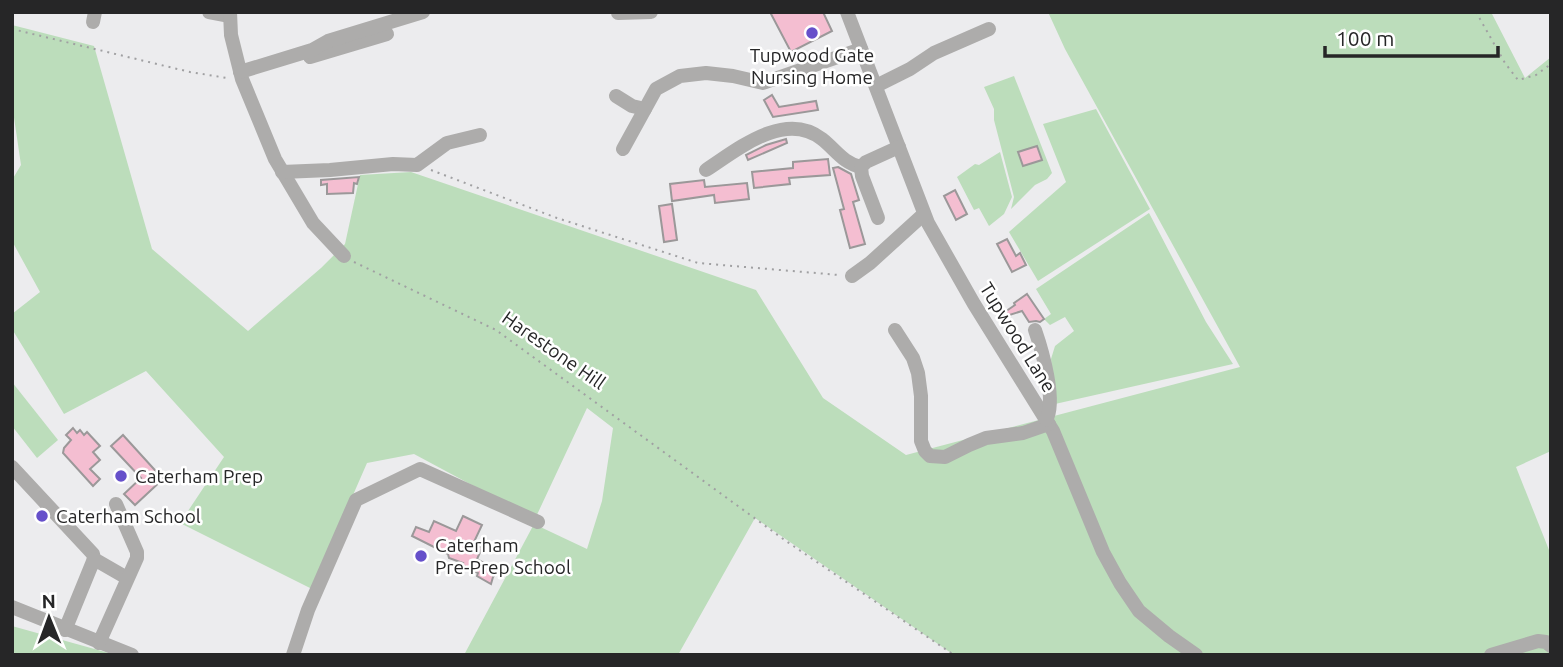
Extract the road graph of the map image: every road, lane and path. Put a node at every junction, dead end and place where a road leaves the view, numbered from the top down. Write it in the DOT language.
graph roads {
  1 [pos="209,12"];
  2 [pos="422,12"];
  3 [pos="650,12"];
  4 [pos="847,12"];
  5 [pos="1476,12"];
  6 [pos="618,13"];
  7 [pos="230,14"];
  8 [pos="12,29"];
  9 [pos="989,29"];
  10 [pos="387,34"];
  11 [pos="861,48"];
  12 [pos="1551,64"];
  13 [pos="241,76"];
  14 [pos="876,86"];
  15 [pos="616,96"];
  16 [pos="645,109"];
  17 [pos="480,135"];
  18 [pos="899,147"];
  19 [pos="623,149"];
  20 [pos="417,165"];
  21 [pos="861,167"];
  22 [pos="705,170"];
  23 [pos="282,172"];
  24 [pos="924,214"];
  25 [pos="878,218"];
  26 [pos="344,257"];
  27 [pos="852,276"];
  28 [pos="895,330"];
  29 [pos="1035,330"];
  30 [pos="1047,422"];
  31 [pos="12,467"];
  32 [pos="116,504"];
  33 [pos="538,522"];
  34 [pos="94,559"];
  35 [pos="127,578"];
  36 [pos="12,607"];
  37 [pos="65,629"];
  38 [pos="1549,642"];
  39 [pos="99,643"];
  40 [pos="132,655"];
  41 [pos="293,655"];
  42 [pos="954,655"];
  43 [pos="1196,655"];
  44 [pos="1491,655"];
  1 -- 7 [label="street"];
  2 -- 13 [label="street"];
  3 -- 6 [label="street"];
  4 -- 11 [label="street, Tupwood Lane"];
  5 -- 12 [label="path"];
  7 -- 13 [label="street"];
  8 -- 13 [label="path"];
  9 -- 14 [label="street"];
  10 -- 13 [label="street"];
  11 -- 14 [label="street, Tupwood Lane"];
  11 -- 16 [label="street"];
  13 -- 23 [label="street"];
  14 -- 18 [label="street, Tupwood Lane"];
  15 -- 16 [label="street"];
  16 -- 19 [label="street"];
  17 -- 20 [label="street"];
  18 -- 21 [label="street"];
  18 -- 24 [label="street, Tupwood Lane"];
  20 -- 23 [label="street"];
  20 -- 27 [label="path"];
  21 -- 22 [label="street"];
  21 -- 25 [label="street"];
  23 -- 26 [label="street"];
  24 -- 27 [label="street"];
  24 -- 30 [label="street, Tupwood Lane"];
  26 -- 42 [label="path, Harestone Hill"];
  28 -- 30 [label="street"];
  29 -- 30 [label="street"];
  30 -- 43 [label="street, Tupwood Lane"];
  31 -- 34 [label="street"];
  32 -- 35 [label="street"];
  33 -- 41 [label="street"];
  34 -- 35 [label="street"];
  34 -- 37 [label="street"];
  35 -- 39 [label="street"];
  36 -- 37 [label="street"];
  37 -- 39 [label="street"];
  38 -- 44 [label="street"];
  39 -- 40 [label="street"];
}
